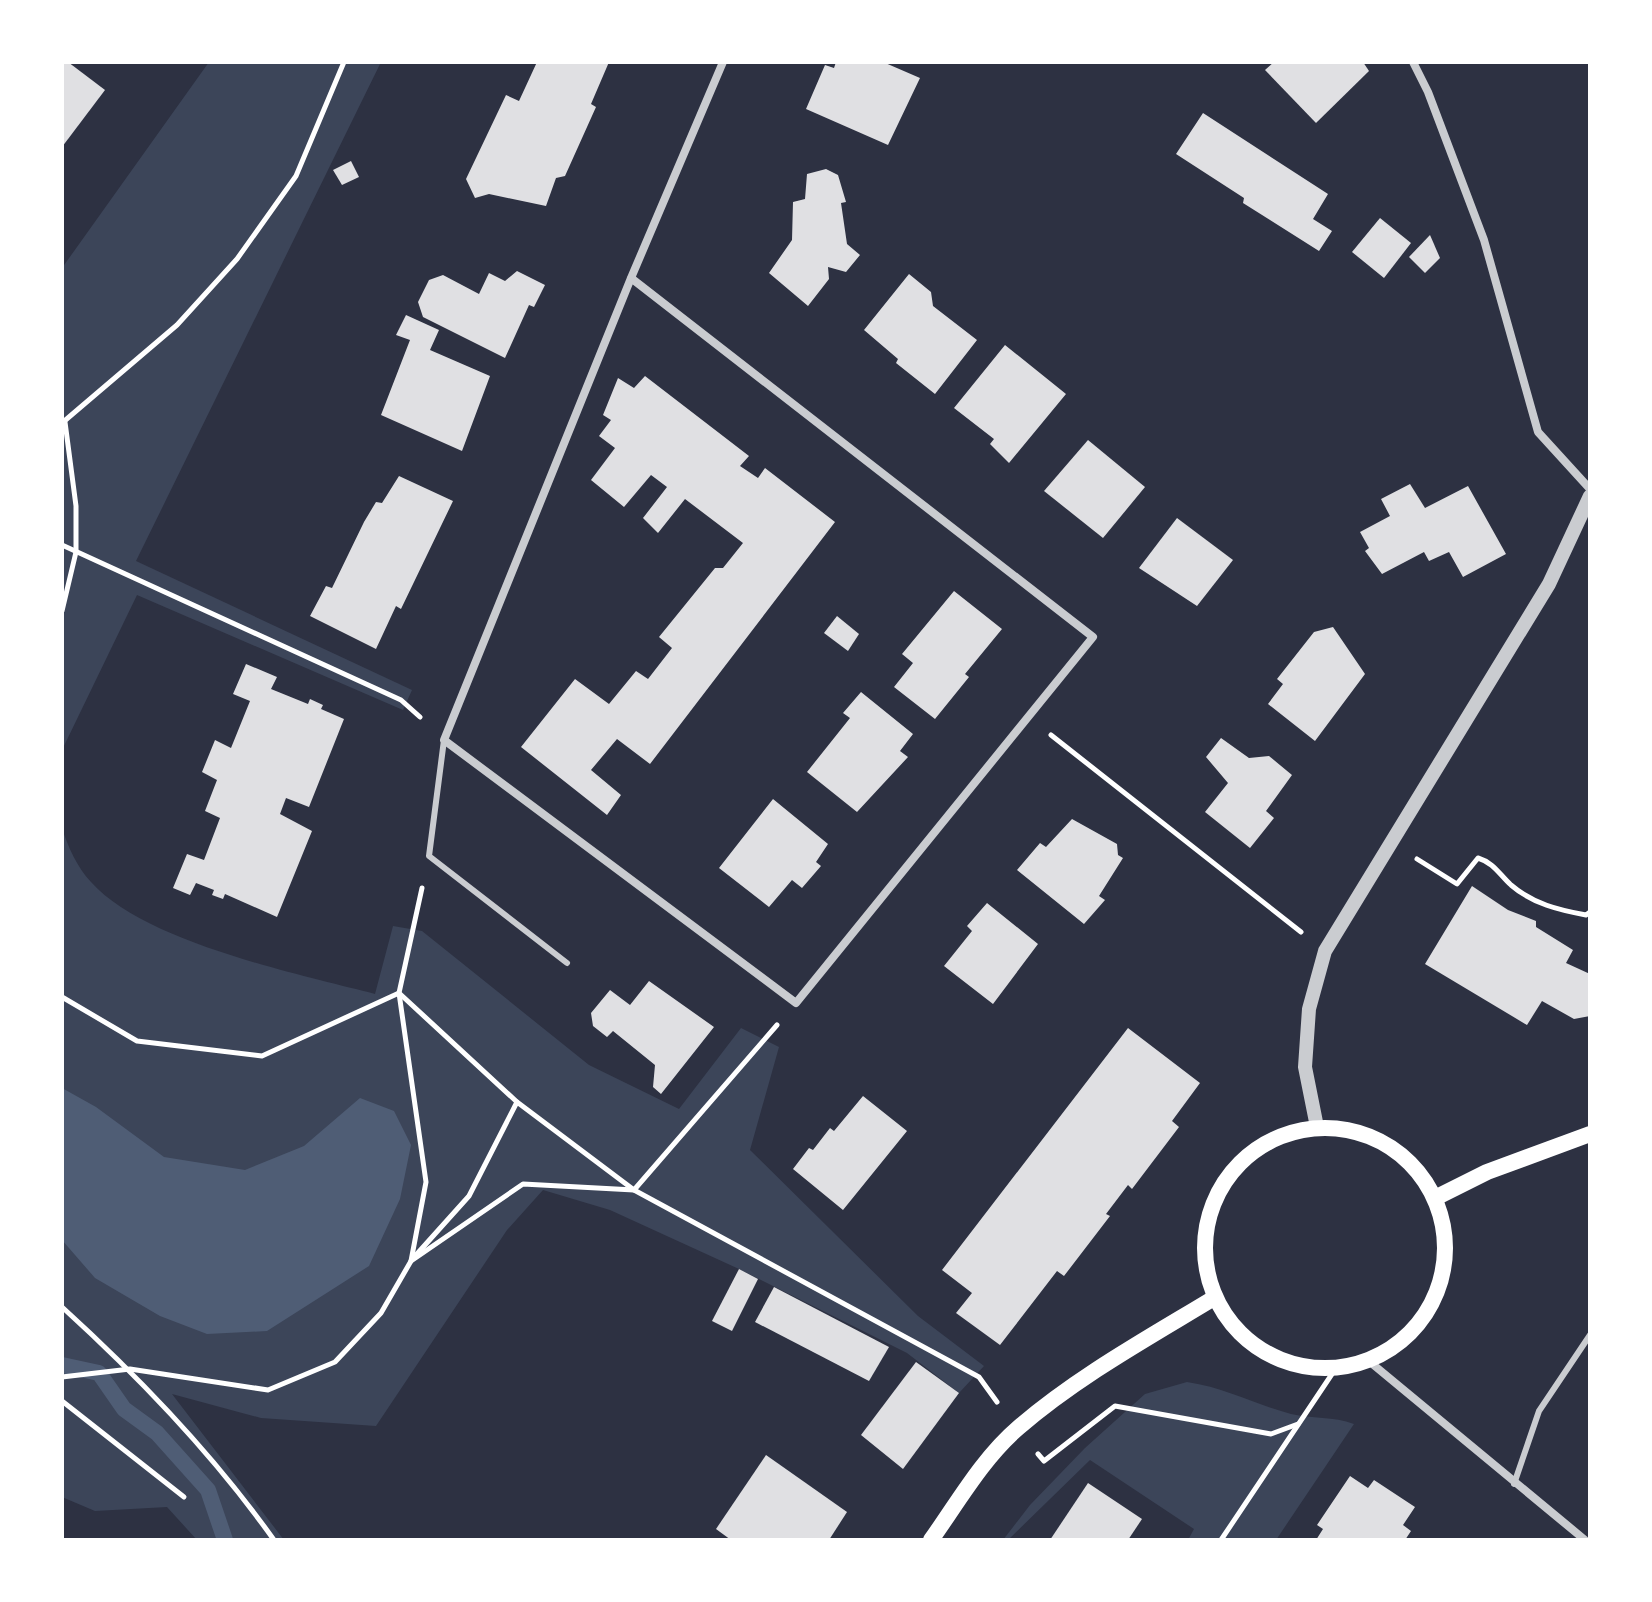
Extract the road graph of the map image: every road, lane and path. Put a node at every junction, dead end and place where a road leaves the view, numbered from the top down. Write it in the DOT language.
graph roads {
  1 [pos="344,62"];
  2 [pos="723,62"];
  3 [pos="1413,62"];
  4 [pos="631,278"];
  5 [pos="63,422"];
  6 [pos="1590,489"];
  7 [pos="1590,496"];
  8 [pos="62,545"];
  9 [pos="76,552"];
  10 [pos="62,611"];
  11 [pos="1029,717"];
  12 [pos="444,740"];
  13 [pos="1390,841"];
  14 [pos="429,856"];
  15 [pos="1590,912"];
  16 [pos="1325,951"];
  17 [pos="567,963"];
  18 [pos="399,993"];
  19 [pos="62,997"];
  20 [pos="796,1003"];
  21 [pos="517,1102"];
  22 [pos="1317,1127"];
  23 [pos="1590,1134"];
  24 [pos="634,1190"];
  25 [pos="1435,1198"];
  26 [pos="411,1261"];
  27 [pos="1214,1298"];
  28 [pos="62,1307"];
  29 [pos="1590,1335"];
  30 [pos="1370,1362"];
  31 [pos="1336,1368"];
  32 [pos="130,1369"];
  33 [pos="62,1377"];
  34 [pos="62,1401"];
  35 [pos="1115,1406"];
  36 [pos="1298,1424"];
  37 [pos="1017,1429"];
  38 [pos="1514,1484"];
  39 [pos="184,1497"];
  40 [pos="274,1540"];
  41 [pos="931,1540"];
  42 [pos="1221,1540"];
  43 [pos="1585,1540"];
  1 -- 5 [label="path"];
  2 -- 4 [label="street"];
  3 -- 6 [label="street"];
  4 -- 11 [label="street"];
  4 -- 12 [label="street"];
  5 -- 9 [label="path"];
  7 -- 13 [label="street"];
  8 -- 9 [label="path"];
  9 -- 10 [label="path"];
  9 -- 12 [label="path"];
  11 -- 16 [label="path"];
  11 -- 20 [label="street"];
  12 -- 14 [label="lane"];
  12 -- 20 [label="street"];
  13 -- 15 [label="path"];
  13 -- 16 [label="street"];
  14 -- 17 [label="lane"];
  14 -- 18 [label="path"];
  16 -- 22 [label="street"];
  18 -- 19 [label="path"];
  18 -- 21 [label="path"];
  18 -- 26 [label="path"];
  20 -- 24 [label="path"];
  21 -- 24 [label="path"];
  21 -- 26 [label="path"];
  22 -- 25 [label="main road"];
  22 -- 27 [label="main road"];
  23 -- 25 [label="main road"];
  24 -- 26 [label="path"];
  24 -- 37 [label="path"];
  25 -- 30 [label="main road"];
  26 -- 32 [label="path"];
  27 -- 31 [label="main road"];
  27 -- 37 [label="main road"];
  28 -- 32 [label="path"];
  29 -- 38 [label="lane"];
  30 -- 31 [label="main road"];
  30 -- 38 [label="street"];
  31 -- 36 [label="path"];
  32 -- 33 [label="path"];
  32 -- 40 [label="path"];
  34 -- 39 [label="path"];
  35 -- 36 [label="path"];
  36 -- 42 [label="path"];
  37 -- 41 [label="main road"];
  38 -- 43 [label="street"];
}
